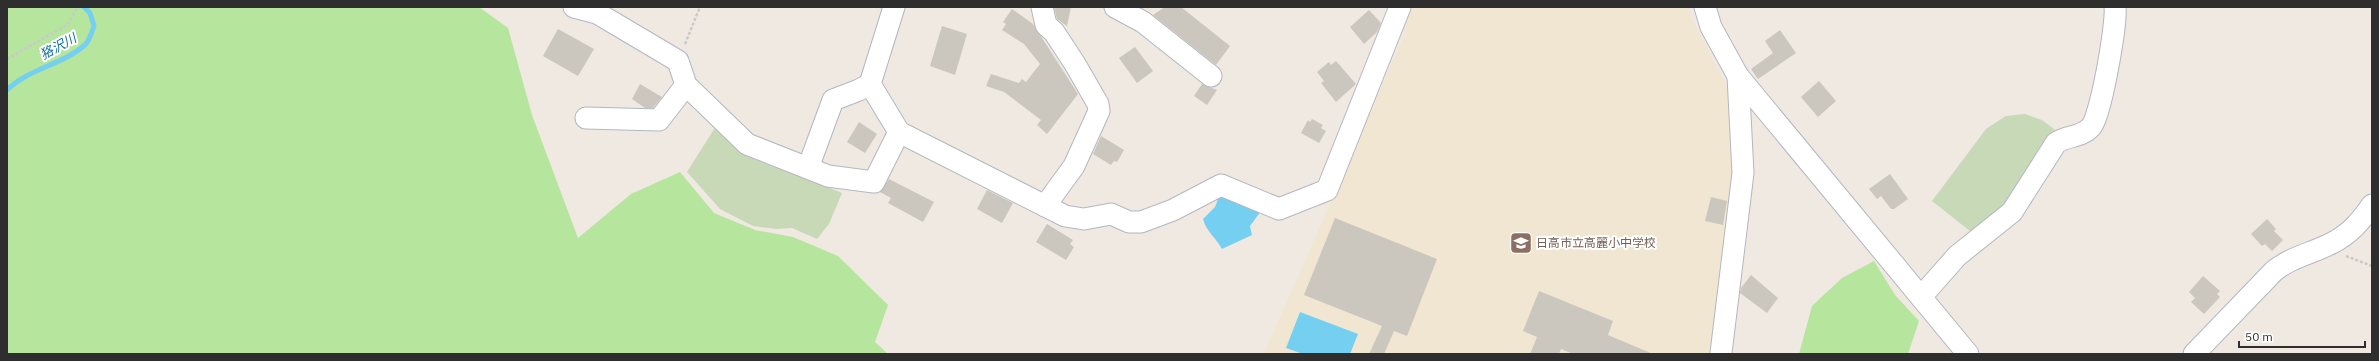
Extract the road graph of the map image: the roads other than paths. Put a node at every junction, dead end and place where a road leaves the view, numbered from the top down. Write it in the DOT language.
graph roads {
  1 [pos="574,7"];
  2 [pos="894,7"];
  3 [pos="1042,7"];
  4 [pos="1115,7"];
  5 [pos="1400,7"];
  6 [pos="1705,7"];
  7 [pos="2114,7"];
  8 [pos="1211,76"];
  9 [pos="1738,76"];
  10 [pos="870,84"];
  11 [pos="686,85"];
  12 [pos="586,118"];
  13 [pos="899,132"];
  14 [pos="808,168"];
  15 [pos="2372,205"];
  16 [pos="1045,206"];
  17 [pos="1921,297"];
  18 [pos="1721,354"];
  19 [pos="1968,354"];
  20 [pos="2194,354"];
  1 -- 11 [label="street"];
  2 -- 10 [label="street"];
  3 -- 16 [label="street"];
  4 -- 8 [label="street"];
  5 -- 16 [label="street"];
  6 -- 9 [label="street"];
  7 -- 17 [label="street"];
  9 -- 17 [label="street"];
  9 -- 18 [label="street"];
  10 -- 13 [label="street"];
  10 -- 14 [label="street"];
  11 -- 12 [label="street"];
  11 -- 14 [label="street"];
  13 -- 14 [label="street"];
  13 -- 16 [label="street"];
  15 -- 20 [label="street"];
  17 -- 19 [label="street"];
}
